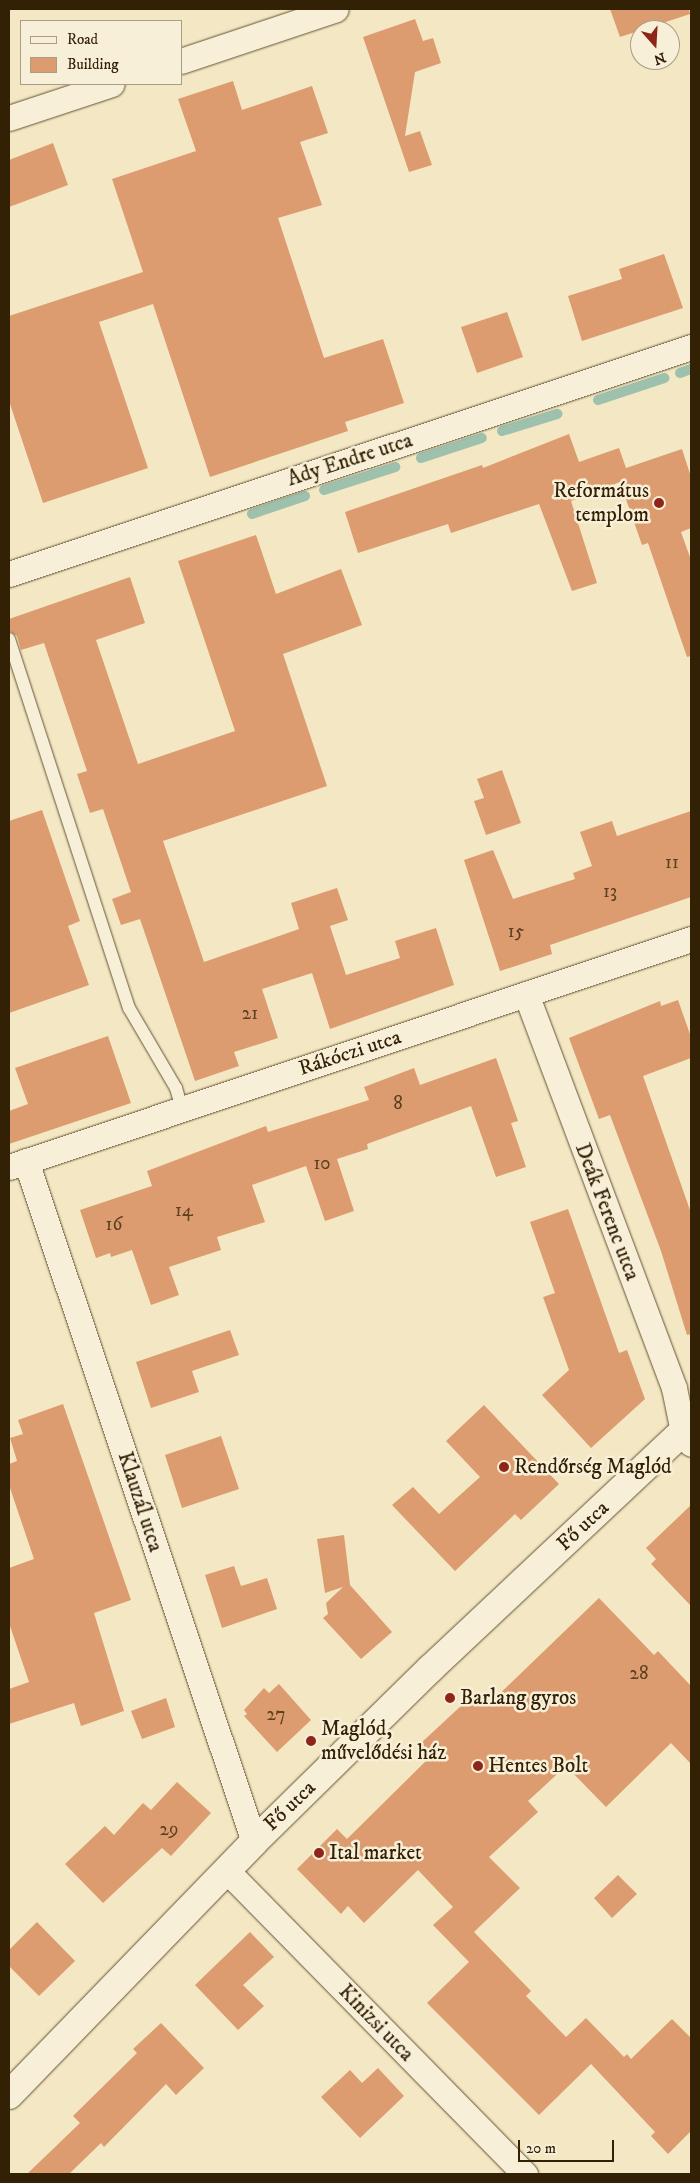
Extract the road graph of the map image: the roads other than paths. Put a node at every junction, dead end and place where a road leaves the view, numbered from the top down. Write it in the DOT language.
graph roads {
  1 [pos="336,9"];
  2 [pos="182,60"];
  3 [pos="109,85"];
  4 [pos="9,118"];
  5 [pos="691,347"];
  6 [pos="9,574"];
  7 [pos="9,638"];
  8 [pos="691,939"];
  9 [pos="526,994"];
  10 [pos="182,1109"];
  11 [pos="17,1164"];
  12 [pos="688,1433"];
  13 [pos="254,1842"];
  14 [pos="228,1872"];
  15 [pos="9,2095"];
  16 [pos="525,2174"];
  1 -- 2 [label="street"];
  3 -- 4 [label="street"];
  5 -- 6 [label="street, Ady Endre utca"];
  7 -- 10 [label="lane"];
  8 -- 9 [label="street, Rákóczi utca"];
  9 -- 10 [label="street, Rákóczi utca"];
  9 -- 12 [label="street, Deák Ferenc utca"];
  10 -- 11 [label="street, Rákóczi utca"];
  11 -- 13 [label="street, Klauzál utca"];
  12 -- 13 [label="main road, Fő utca"];
  13 -- 14 [label="main road, Fő utca"];
  14 -- 15 [label="main road, Fő utca"];
  14 -- 16 [label="street, Kinizsi utca"];
}
